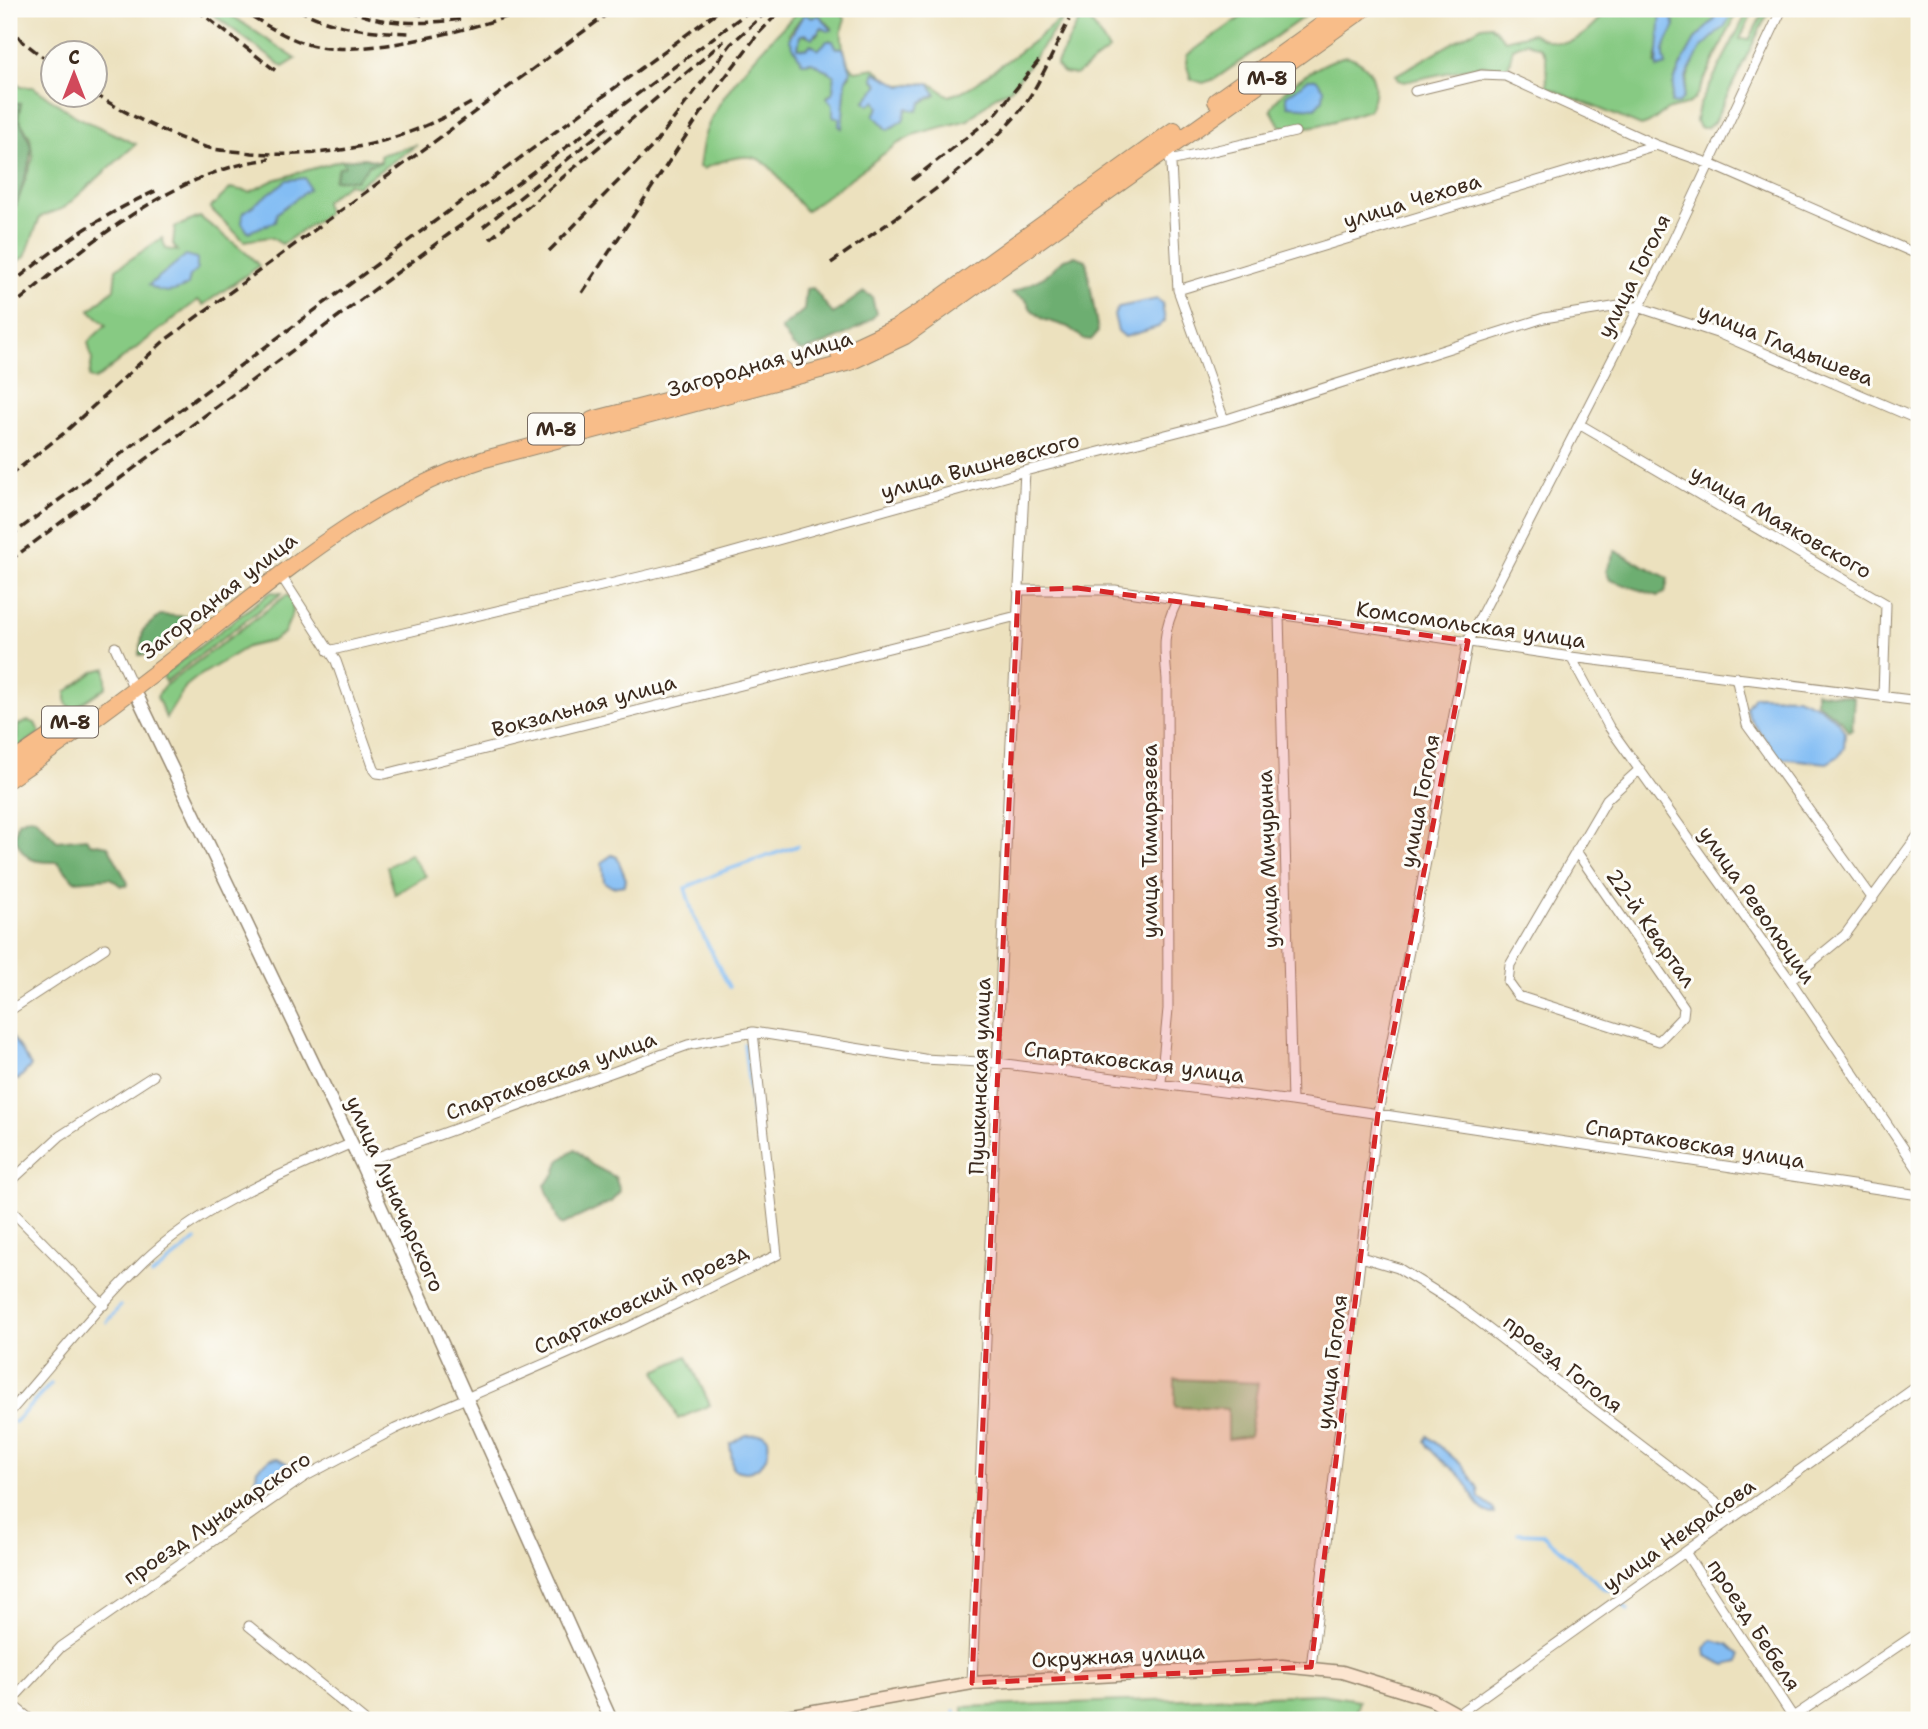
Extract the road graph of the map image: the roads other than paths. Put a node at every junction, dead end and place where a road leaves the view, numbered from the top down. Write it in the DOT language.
graph roads {
  1 [pos="1344,9"];
  2 [pos="1364,9"];
  3 [pos="1782,9"];
  4 [pos="1415,90"];
  5 [pos="1295,132"];
  6 [pos="1656,145"];
  7 [pos="1170,147"];
  8 [pos="1708,163"];
  9 [pos="1919,255"];
  10 [pos="1178,290"];
  11 [pos="1638,307"];
  12 [pos="1224,420"];
  13 [pos="1919,420"];
  14 [pos="1579,424"];
  15 [pos="1026,471"];
  16 [pos="281,575"];
  17 [pos="1018,590"];
  18 [pos="1177,601"];
  19 [pos="1017,616"];
  20 [pos="1279,616"];
  21 [pos="1468,641"];
  22 [pos="115,647"];
  23 [pos="328,651"];
  24 [pos="1571,657"];
  25 [pos="1736,677"];
  26 [pos="132,684"];
  27 [pos="1883,696"];
  28 [pos="1919,701"];
  29 [pos="9,764"];
  30 [pos="1640,768"];
  31 [pos="9,779"];
  32 [pos="1919,834"];
  33 [pos="1576,851"];
  34 [pos="1873,899"];
  35 [pos="105,948"];
  36 [pos="1790,980"];
  37 [pos="9,1011"];
  38 [pos="752,1032"];
  39 [pos="998,1063"];
  40 [pos="153,1076"];
  41 [pos="1161,1082"];
  42 [pos="1292,1101"];
  43 [pos="1378,1113"];
  44 [pos="352,1143"];
  45 [pos="362,1163"];
  46 [pos="1919,1171"];
  47 [pos="9,1183"];
  48 [pos="1919,1195"];
  49 [pos="9,1208"];
  50 [pos="1361,1257"];
  51 [pos="104,1305"];
  52 [pos="1919,1385"];
  53 [pos="467,1397"];
  54 [pos="9,1413"];
  55 [pos="1732,1519"];
  56 [pos="1685,1552"];
  57 [pos="249,1626"];
  58 [pos="1919,1632"];
  59 [pos="1311,1667"];
  60 [pos="972,1683"];
  61 [pos="9,1702"];
  62 [pos="1463,1717"];
  63 [pos="1794,1718"];
  64 [pos="31,1720"];
  65 [pos="364,1720"];
  66 [pos="611,1720"];
  67 [pos="764,1720"];
  1 -- 7 [label="highway, Загородная улица / М-8"];
  2 -- 7 [label="highway, Загородная улица / М-8"];
  3 -- 8 [label="street, улица Гоголя"];
  4 -- 6 [label="street"];
  5 -- 7 [label="street"];
  6 -- 8 [label="street"];
  6 -- 10 [label="street, улица Чехова"];
  7 -- 10 [label="street"];
  7 -- 16 [label="highway, Загородная улица / М-8"];
  7 -- 26 [label="highway, Загородная улица / М-8"];
  8 -- 9 [label="street"];
  8 -- 11 [label="street, улица Гоголя"];
  10 -- 12 [label="street"];
  11 -- 12 [label="street, улица Вишневского"];
  11 -- 13 [label="street, улица Гладышева"];
  11 -- 14 [label="street, улица Гоголя"];
  12 -- 15 [label="street, улица Вишневского"];
  14 -- 21 [label="street, улица Гоголя"];
  14 -- 27 [label="street, улица Маяковского"];
  15 -- 17 [label="street, Пушкинская улица"];
  15 -- 23 [label="street, улица Вишневского"];
  16 -- 23 [label="street, Вокзальная улица"];
  16 -- 26 [label="highway, Загородная улица / М-8"];
  17 -- 18 [label="street, Комсомольская улица"];
  17 -- 19 [label="street, Пушкинская улица"];
  18 -- 20 [label="street, Комсомольская улица"];
  18 -- 41 [label="street, улица Тимирязева"];
  19 -- 23 [label="street, Вокзальная улица"];
  19 -- 39 [label="street, Пушкинская улица"];
  20 -- 21 [label="street, Комсомольская улица"];
  20 -- 42 [label="street, улица Мичурина"];
  21 -- 24 [label="street, Комсомольская улица"];
  21 -- 43 [label="street, улица Гоголя"];
  22 -- 26 [label="street"];
  24 -- 25 [label="street, Комсомольская улица"];
  24 -- 30 [label="street, улица Революции"];
  25 -- 27 [label="street, Комсомольская улица"];
  25 -- 34 [label="street"];
  26 -- 29 [label="highway, М-8"];
  26 -- 31 [label="highway, М-8"];
  26 -- 44 [label="street, улица Луначарского"];
  27 -- 28 [label="street, Комсомольская улица"];
  30 -- 33 [label="street, 22-й Квартал"];
  30 -- 36 [label="street, улица Революции"];
  32 -- 34 [label="street"];
  33 -- 33 [label="street, 22-й Квартал"];
  34 -- 36 [label="street"];
  35 -- 37 [label="street"];
  36 -- 46 [label="street, улица Революции"];
  38 -- 39 [label="street, Спартаковская улица"];
  38 -- 45 [label="street, Спартаковская улица"];
  38 -- 53 [label="street, Спартаковский проезд"];
  39 -- 41 [label="street, Спартаковская улица"];
  39 -- 60 [label="street, Пушкинская улица"];
  40 -- 47 [label="street"];
  41 -- 42 [label="street, Спартаковская улица"];
  42 -- 43 [label="street, Спартаковская улица"];
  43 -- 48 [label="street, Спартаковская улица"];
  43 -- 50 [label="street, улица Гоголя"];
  44 -- 45 [label="street, улица Луначарского"];
  44 -- 51 [label="street"];
  45 -- 53 [label="street, улица Луначарского"];
  49 -- 51 [label="street"];
  50 -- 55 [label="street, проезд Гоголя"];
  50 -- 59 [label="street, улица Гоголя"];
  51 -- 54 [label="street"];
  52 -- 55 [label="street, улица Некрасова"];
  53 -- 61 [label="street, проезд Луначарского"];
  53 -- 66 [label="street, улица Луначарского"];
  55 -- 56 [label="street, улица Некрасова"];
  56 -- 62 [label="street, улица Некрасова"];
  56 -- 63 [label="street, проезд Бебеля"];
  57 -- 65 [label="street"];
  58 -- 63 [label="street, проезд Бебеля"];
  59 -- 60 [label="main road, Окружная улица"];
  59 -- 62 [label="main road, Окружная улица"];
  60 -- 67 [label="main road, Окружная улица"];
  61 -- 64 [label="street"];
}
